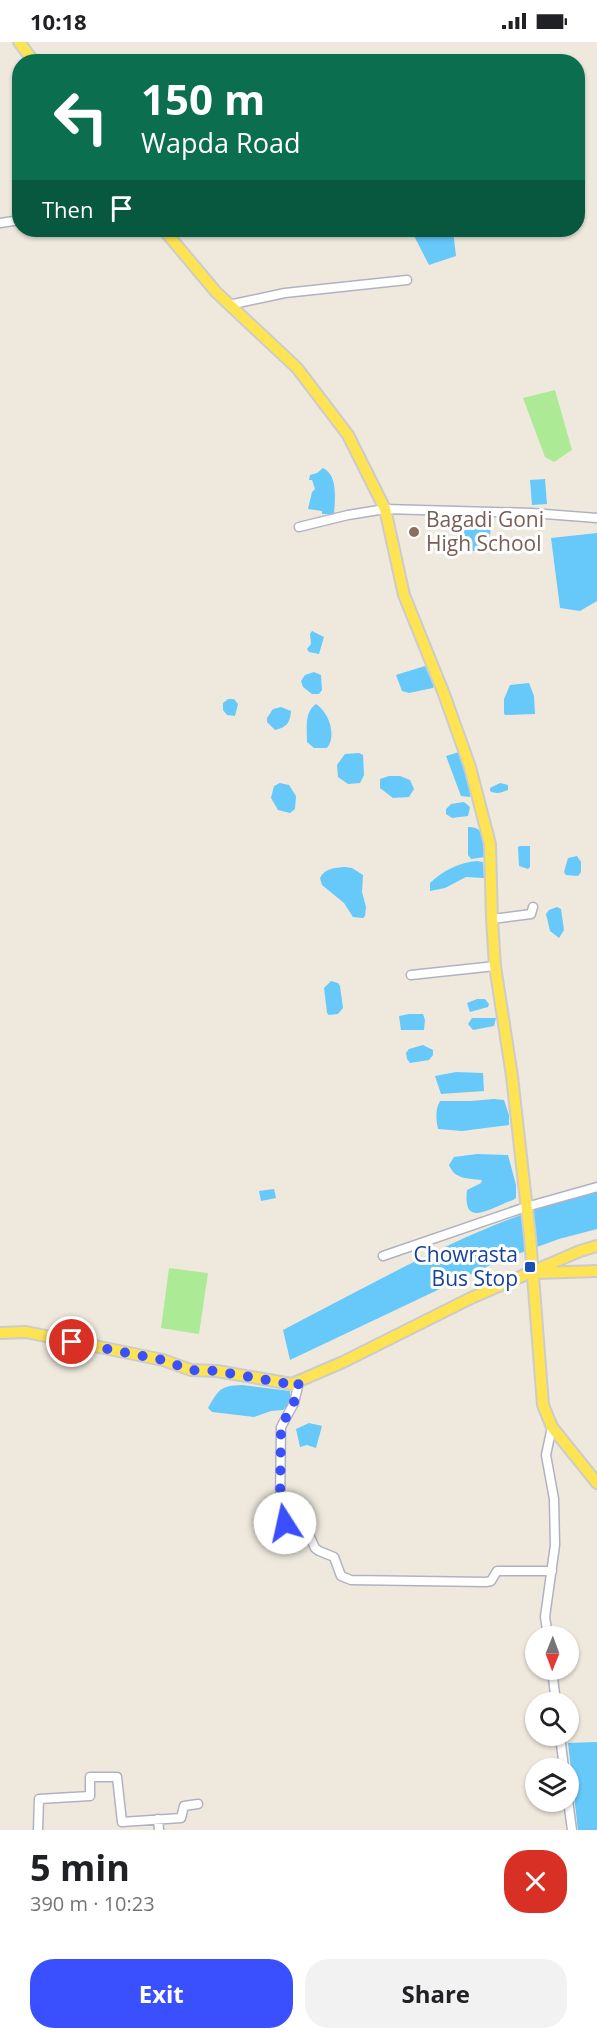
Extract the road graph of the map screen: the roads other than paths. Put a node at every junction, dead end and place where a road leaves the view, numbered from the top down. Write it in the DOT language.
graph roads {
  1 [pos="170,237"];
  2 [pos="407,280"];
  3 [pos="229,305"];
  4 [pos="385,509"];
  5 [pos="597,518"];
  6 [pos="299,527"];
  7 [pos="534,907"];
  8 [pos="492,919"];
  9 [pos="495,966"];
  10 [pos="411,975"];
  11 [pos="597,1187"];
  12 [pos="526,1207"];
  13 [pos="597,1246"];
  14 [pos="382,1256"];
  15 [pos="597,1271"];
  16 [pos="532,1273"];
  17 [pos="0,1333"];
  18 [pos="299,1382"];
  19 [pos="552,1426"];
  20 [pos="597,1483"];
  21 [pos="552,1571"];
  22 [pos="546,1626"];
  23 [pos="198,1804"];
  24 [pos="570,1812"];
  25 [pos="158,1820"];
  26 [pos="38,1830"];
  27 [pos="159,1830"];
  28 [pos="572,1830"];
  1 -- 3 [label="main road"];
  2 -- 3 [label="street"];
  3 -- 4 [label="main road"];
  4 -- 5 [label="street"];
  4 -- 6 [label="street"];
  4 -- 8 [label="main road"];
  7 -- 8 [label="street"];
  8 -- 9 [label="main road"];
  9 -- 10 [label="street"];
  9 -- 12 [label="main road"];
  11 -- 12 [label="street"];
  12 -- 14 [label="street"];
  12 -- 16 [label="main road"];
  13 -- 16 [label="main road"];
  15 -- 16 [label="main road"];
  16 -- 18 [label="main road"];
  16 -- 19 [label="main road"];
  17 -- 18 [label="main road"];
  18 -- 21 [label="street"];
  19 -- 20 [label="main road"];
  19 -- 21 [label="street"];
  21 -- 22 [label="street"];
  23 -- 25 [label="street"];
  24 -- 28 [label="street"];
  25 -- 26 [label="street"];
  25 -- 27 [label="street"];
}
